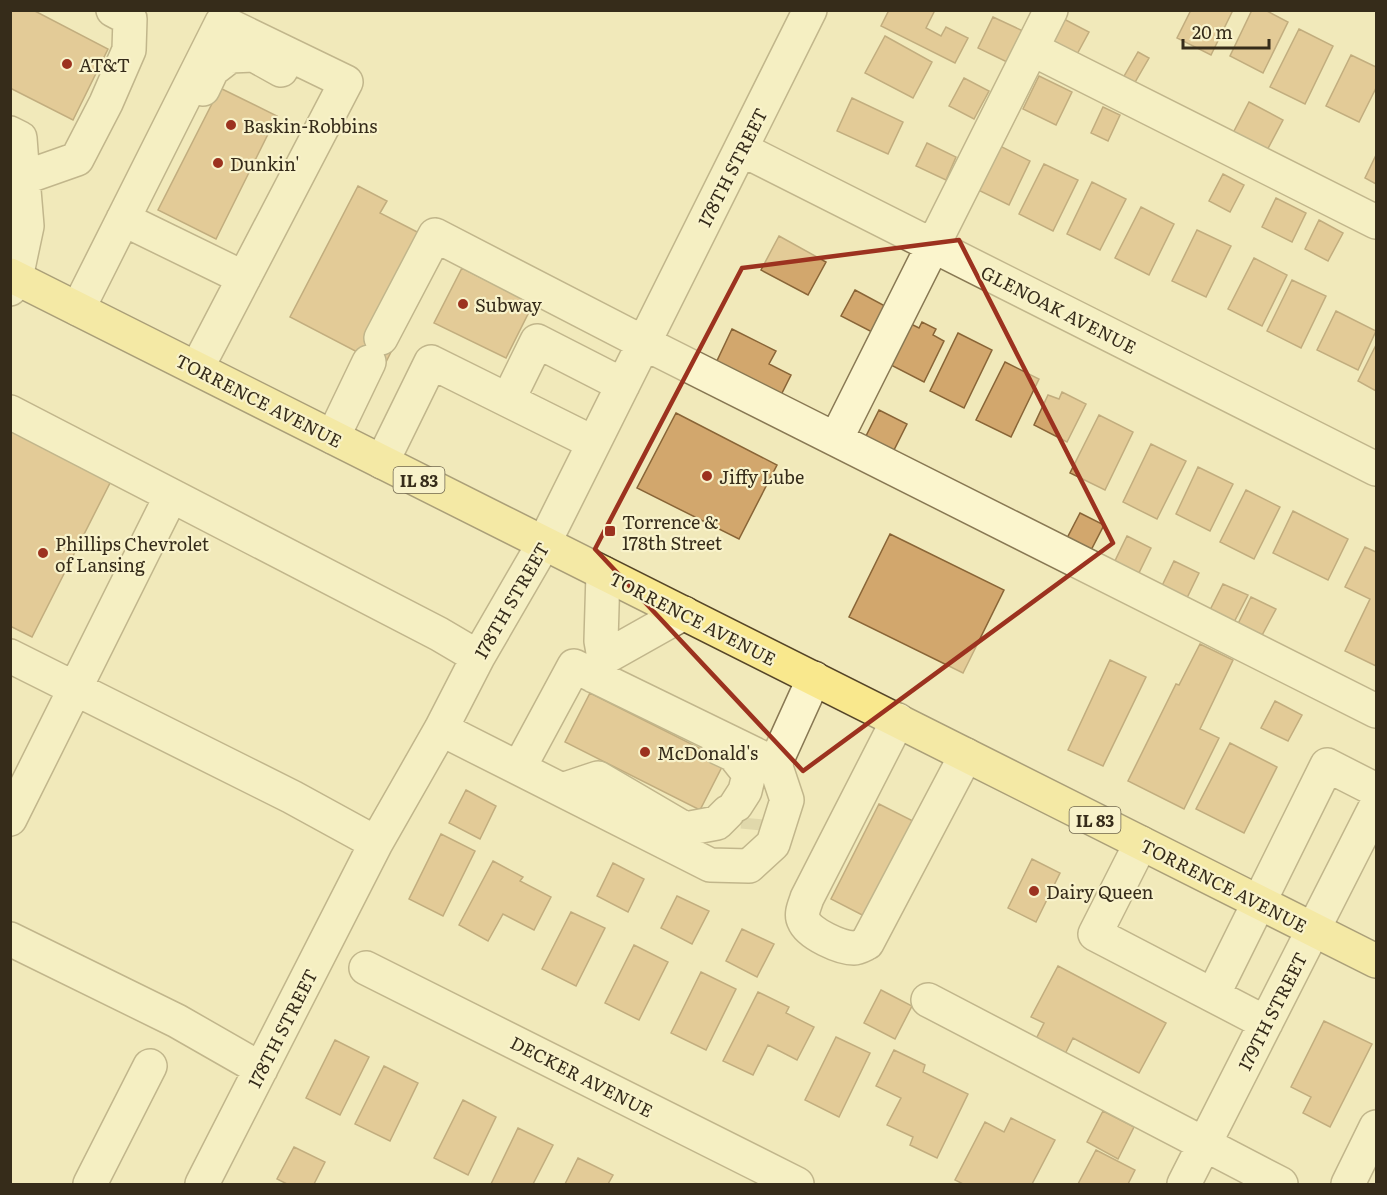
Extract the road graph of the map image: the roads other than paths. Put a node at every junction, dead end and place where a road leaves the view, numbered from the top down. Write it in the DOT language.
graph roads {
  1 [pos="113,10"];
  2 [pos="810,10"];
  3 [pos="1051,10"];
  4 [pos="1032,49"];
  5 [pos="10,133"];
  6 [pos="741,149"];
  7 [pos="17,180"];
  8 [pos="129,207"];
  9 [pos="1377,222"];
  10 [pos="933,246"];
  11 [pos="244,278"];
  12 [pos="12,281"];
  13 [pos="78,309"];
  14 [pos="644,343"];
  15 [pos="197,368"];
  16 [pos="623,385"];
  17 [pos="508,400"];
  18 [pos="10,412"];
  19 [pos="333,437"];
  20 [pos="836,439"];
  21 [pos="594,443"];
  22 [pos="382,462"];
  23 [pos="1377,469"];
  24 [pos="171,496"];
  25 [pos="543,543"];
  26 [pos="603,573"];
  27 [pos="684,613"];
  28 [pos="10,656"];
  29 [pos="478,657"];
  30 [pos="602,672"];
  31 [pos="814,678"];
  32 [pos="76,690"];
  33 [pos="1377,711"];
  34 [pos="898,720"];
  35 [pos="441,729"];
  36 [pos="966,755"];
  37 [pos="519,768"];
  38 [pos="762,769"];
  39 [pos="561,790"];
  40 [pos="1377,790"];
  41 [pos="1377,806"];
  42 [pos="11,818"];
  43 [pos="376,843"];
  44 [pos="1141,843"];
  45 [pos="1259,902"];
  46 [pos="1314,930"];
  47 [pos="10,939"];
  48 [pos="1377,961"];
  49 [pos="366,968"];
  50 [pos="1213,995"];
  51 [pos="928,1000"];
  52 [pos="1266,1023"];
  53 [pos="150,1066"];
  54 [pos="261,1069"];
  55 [pos="1377,1127"];
  56 [pos="1204,1144"];
  57 [pos="90,1185"];
  58 [pos="202,1185"];
  59 [pos="797,1185"];
  60 [pos="1184,1185"];
  61 [pos="1281,1185"];
  62 [pos="1348,1185"];
  1 -- 7 [label="street"];
  2 -- 6 [label="street, 178TH STREET"];
  3 -- 4 [label="street"];
  4 -- 9 [label="street"];
  4 -- 10 [label="street"];
  5 -- 7 [label="street"];
  6 -- 10 [label="street, GLENOAK AVENUE"];
  6 -- 14 [label="street, 178TH STREET"];
  7 -- 12 [label="street"];
  8 -- 11 [label="street"];
  8 -- 11 [label="street"];
  8 -- 13 [label="street"];
  10 -- 20 [label="street"];
  10 -- 23 [label="street, GLENOAK AVENUE"];
  11 -- 15 [label="street"];
  12 -- 13 [label="main road, TORRENCE AVENUE / IL 83"];
  13 -- 15 [label="main road, TORRENCE AVENUE / IL 83"];
  14 -- 16 [label="street, 178TH STREET"];
  14 -- 19 [label="street"];
  14 -- 20 [label="street"];
  15 -- 19 [label="main road, TORRENCE AVENUE / IL 83"];
  16 -- 17 [label="street"];
  16 -- 21 [label="street, 178TH STREET"];
  17 -- 21 [label="street"];
  17 -- 22 [label="street"];
  18 -- 24 [label="street"];
  19 -- 22 [label="main road, TORRENCE AVENUE / IL 83"];
  20 -- 33 [label="street"];
  21 -- 25 [label="street, 178TH STREET"];
  22 -- 25 [label="main road, TORRENCE AVENUE / IL 83"];
  24 -- 29 [label="street"];
  24 -- 32 [label="street"];
  25 -- 26 [label="main road, TORRENCE AVENUE / IL 83"];
  25 -- 29 [label="street, 178TH STREET"];
  26 -- 27 [label="main road, TORRENCE AVENUE / IL 83"];
  26 -- 30 [label="street"];
  27 -- 30 [label="street"];
  27 -- 31 [label="main road, TORRENCE AVENUE / IL 83"];
  28 -- 32 [label="street"];
  29 -- 35 [label="street, 178TH STREET"];
  30 -- 37 [label="street"];
  30 -- 38 [label="street"];
  31 -- 34 [label="main road, TORRENCE AVENUE / IL 83"];
  31 -- 38 [label="street"];
  32 -- 42 [label="street"];
  32 -- 43 [label="street"];
  34 -- 36 [label="main road, TORRENCE AVENUE / IL 83"];
  34 -- 36 [label="street"];
  35 -- 37 [label="street"];
  35 -- 43 [label="street, 178TH STREET"];
  36 -- 44 [label="main road, TORRENCE AVENUE / IL 83"];
  37 -- 39 [label="street"];
  38 -- 39 [label="street"];
  38 -- 39 [label="street"];
  40 -- 45 [label="street"];
  41 -- 46 [label="street, 179TH STREET"];
  43 -- 54 [label="street, 178TH STREET"];
  44 -- 45 [label="main road, TORRENCE AVENUE / IL 83"];
  44 -- 50 [label="street"];
  45 -- 46 [label="main road, TORRENCE AVENUE / IL 83"];
  45 -- 50 [label="street"];
  46 -- 48 [label="main road, TORRENCE AVENUE / IL 83"];
  46 -- 52 [label="street, 179TH STREET"];
  47 -- 54 [label="street"];
  49 -- 59 [label="street, DECKER AVENUE"];
  50 -- 52 [label="street"];
  51 -- 56 [label="street"];
  52 -- 56 [label="street, 179TH STREET"];
  53 -- 57 [label="street"];
  54 -- 58 [label="street, 178TH STREET"];
  55 -- 62 [label="street"];
  56 -- 60 [label="street, 179TH STREET"];
  56 -- 61 [label="street"];
}
